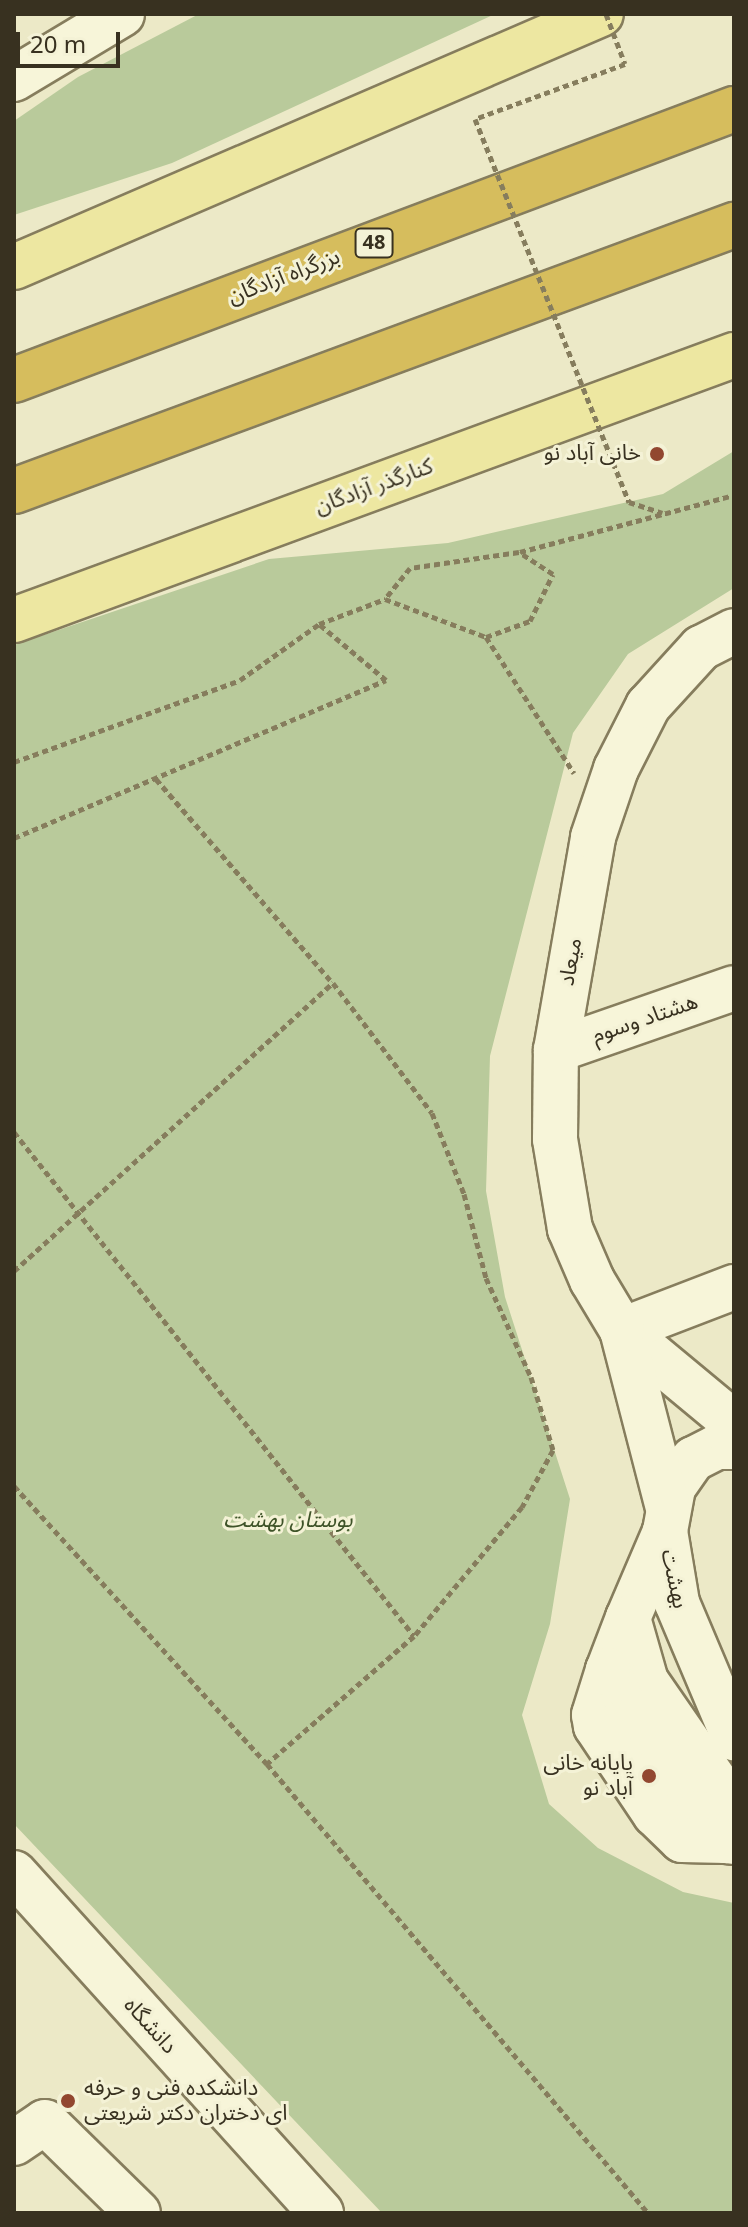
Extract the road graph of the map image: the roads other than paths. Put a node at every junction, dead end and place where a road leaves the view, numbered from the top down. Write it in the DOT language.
graph roads {
  1 [pos="122,14"];
  2 [pos="603,14"];
  3 [pos="14,79"];
  4 [pos="734,109"];
  5 [pos="734,225"];
  6 [pos="14,267"];
  7 [pos="734,355"];
  8 [pos="14,380"];
  9 [pos="14,491"];
  10 [pos="14,620"];
  11 [pos="734,631"];
  12 [pos="734,988"];
  13 [pos="556,1050"];
  14 [pos="734,1287"];
  15 [pos="622,1330"];
  16 [pos="734,1423"];
  17 [pos="734,1447"];
  18 [pos="666,1520"];
  19 [pos="628,1618"];
  20 [pos="734,1738"];
  21 [pos="731,1830"];
  22 [pos="14,1873"];
  23 [pos="14,2143"];
  24 [pos="138,2213"];
  25 [pos="321,2213"];
  1 -- 3 [label="street"];
  2 -- 6 [label="main road"];
  4 -- 8 [label="highway, بزرگراه آزادگان / 48"];
  5 -- 9 [label="highway"];
  7 -- 10 [label="main road, کنارگذر آزادگان"];
  11 -- 13 [label="street, میعاد"];
  12 -- 13 [label="street, هشتاد وسوم"];
  13 -- 15 [label="street, میعاد"];
  14 -- 15 [label="street"];
  15 -- 16 [label="street"];
  15 -- 18 [label="street, بهشت"];
  17 -- 18 [label="street"];
  18 -- 19 [label="street"];
  18 -- 20 [label="street, بهشت"];
  19 -- 21 [label="street"];
  19 -- 21 [label="street"];
  22 -- 25 [label="street, دانشگاه"];
  23 -- 24 [label="street"];
}
